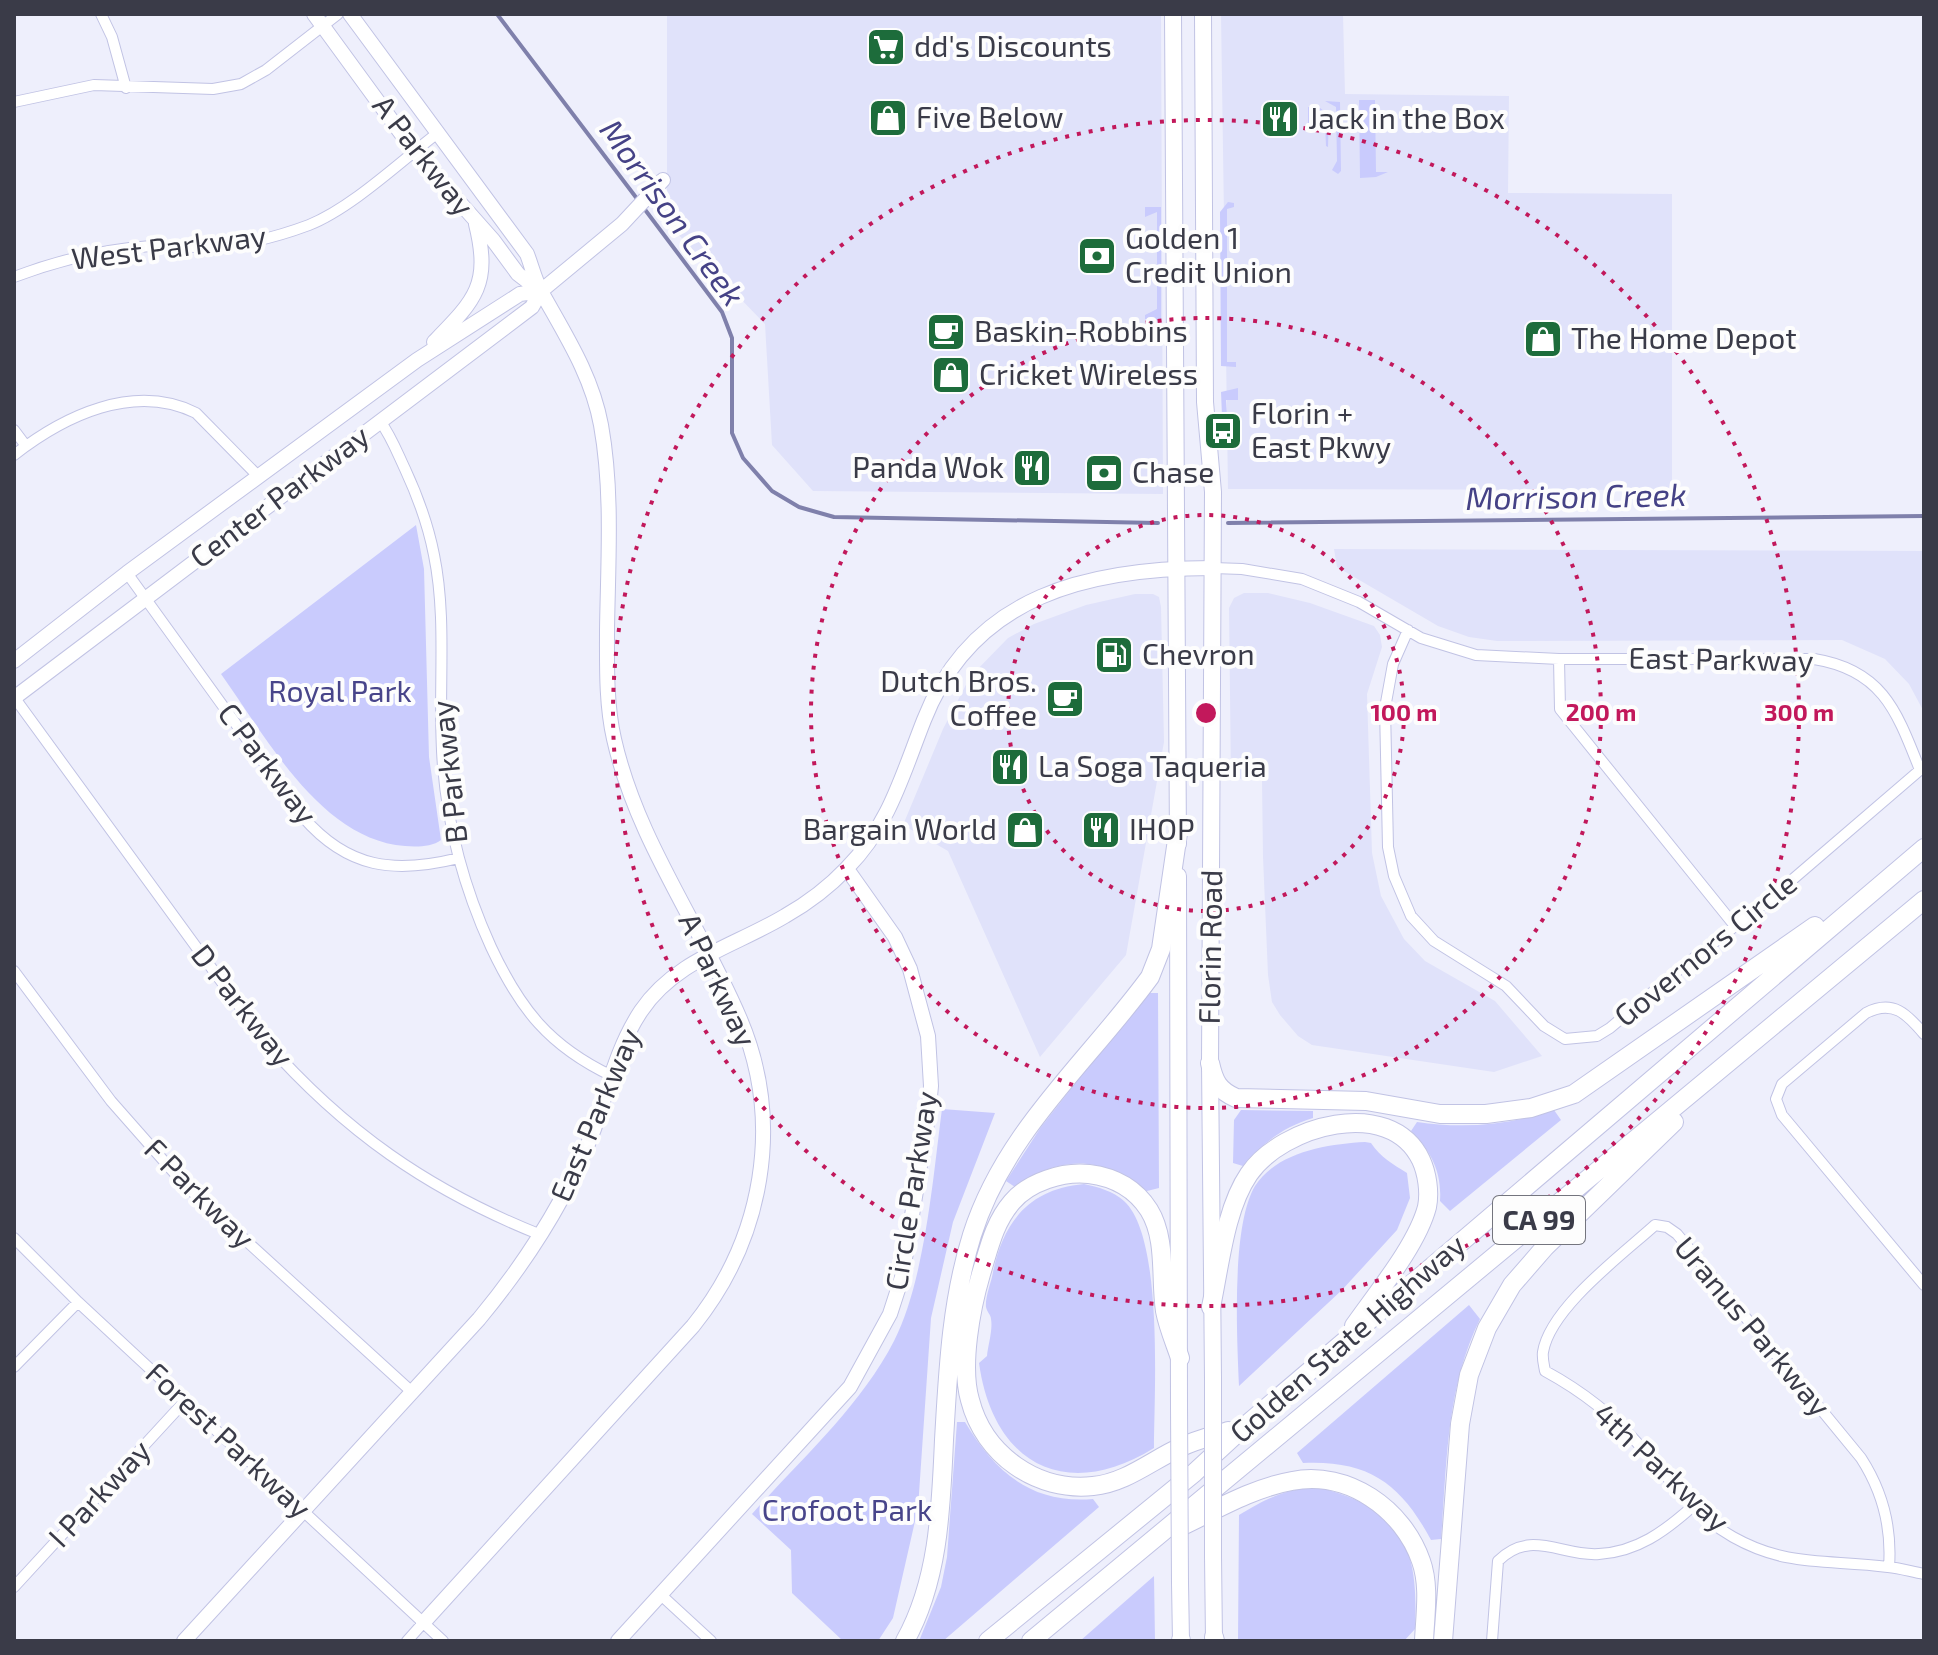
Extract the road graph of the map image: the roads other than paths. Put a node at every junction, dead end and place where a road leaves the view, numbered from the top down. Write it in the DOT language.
graph roads {
  1 [pos="101,14"];
  2 [pos="338,14"];
  3 [pos="350,14"];
  4 [pos="1173,14"];
  5 [pos="1203,14"];
  6 [pos="318,20"];
  7 [pos="126,88"];
  8 [pos="14,102"];
  9 [pos="439,132"];
  10 [pos="414,151"];
  11 [pos="663,180"];
  12 [pos="475,223"];
  13 [pos="14,277"];
  14 [pos="541,291"];
  15 [pos="417,360"];
  16 [pos="380,421"];
  17 [pos="14,430"];
  18 [pos="26,446"];
  19 [pos="14,455"];
  20 [pos="259,477"];
  21 [pos="1178,568"];
  22 [pos="1213,568"];
  23 [pos="127,573"];
  24 [pos="146,599"];
  25 [pos="1408,630"];
  26 [pos="1559,659"];
  27 [pos="14,661"];
  28 [pos="14,698"];
  29 [pos="1920,770"];
  30 [pos="1178,833"];
  31 [pos="1924,848"];
  32 [pos="459,858"];
  33 [pos="1909,860"];
  34 [pos="847,869"];
  35 [pos="1924,900"];
  36 [pos="1735,926"];
  37 [pos="708,955"];
  38 [pos="14,971"];
  39 [pos="1772,1026"];
  40 [pos="1924,1034"];
  41 [pos="1210,1063"];
  42 [pos="612,1076"];
  43 [pos="541,1235"];
  44 [pos="14,1238"];
  45 [pos="1924,1285"];
  46 [pos="78,1302"];
  47 [pos="1211,1307"];
  48 [pos="1342,1345"];
  49 [pos="1180,1358"];
  50 [pos="14,1367"];
  51 [pos="1545,1371"];
  52 [pos="412,1392"];
  53 [pos="185,1401"];
  54 [pos="1245,1426"];
  55 [pos="1692,1507"];
  56 [pos="303,1511"];
  57 [pos="1154,1540"];
  58 [pos="1889,1567"];
  59 [pos="1924,1574"];
  60 [pos="14,1587"];
  61 [pos="661,1595"];
  62 [pos="1081,1599"];
  63 [pos="423,1623"];
  64 [pos="1214,1640"];
  65 [pos="184,1641"];
  66 [pos="407,1641"];
  67 [pos="443,1641"];
  68 [pos="618,1641"];
  69 [pos="711,1641"];
  70 [pos="905,1641"];
  71 [pos="988,1641"];
  72 [pos="1031,1641"];
  73 [pos="1047,1641"];
  74 [pos="1181,1641"];
  75 [pos="1424,1641"];
  76 [pos="1443,1641"];
  77 [pos="1492,1641"];
  1 -- 7 [label="street"];
  2 -- 6 [label="street"];
  3 -- 9 [label="street, A Parkway"];
  4 -- 21 [label="main road, Florin Road"];
  5 -- 22 [label="main road, Florin Road"];
  6 -- 7 [label="street"];
  6 -- 10 [label="street, A Parkway"];
  7 -- 8 [label="street"];
  9 -- 10 [label="street, West Parkway"];
  9 -- 14 [label="street, A Parkway"];
  10 -- 12 [label="street, A Parkway"];
  10 -- 13 [label="street, West Parkway"];
  11 -- 14 [label="street, Center Parkway"];
  12 -- 14 [label="street, A Parkway"];
  12 -- 15 [label="street"];
  14 -- 15 [label="street, Center Parkway"];
  14 -- 16 [label="street, Center Parkway"];
  14 -- 37 [label="street, A Parkway"];
  15 -- 20 [label="street, Center Parkway"];
  16 -- 24 [label="street, Center Parkway"];
  16 -- 32 [label="street, B Parkway"];
  17 -- 18 [label="street"];
  18 -- 19 [label="street"];
  18 -- 20 [label="street"];
  20 -- 23 [label="street, Center Parkway"];
  21 -- 22 [label="street, East Parkway"];
  21 -- 30 [label="main road, Florin Road"];
  21 -- 34 [label="street, East Parkway"];
  22 -- 25 [label="street, East Parkway"];
  22 -- 41 [label="main road, Florin Road"];
  23 -- 24 [label="street, C Parkway"];
  23 -- 27 [label="street, Center Parkway"];
  24 -- 28 [label="street, Center Parkway"];
  24 -- 32 [label="street, C Parkway"];
  25 -- 26 [label="street, East Parkway"];
  25 -- 36 [label="street, Governors Circle"];
  26 -- 29 [label="street, East Parkway"];
  26 -- 36 [label="street"];
  28 -- 43 [label="street, D Parkway"];
  29 -- 36 [label="street, Governors Circle"];
  30 -- 49 [label="main road, Florin Road"];
  30 -- 70 [label="highway"];
  31 -- 33 [label="highway, Golden State Highway / CA 99"];
  32 -- 42 [label="street, B Parkway"];
  33 -- 41 [label="highway"];
  33 -- 48 [label="highway, Golden State Highway / CA 99"];
  34 -- 37 [label="street, East Parkway"];
  34 -- 61 [label="street, Circle Parkway"];
  35 -- 39 [label="highway, Golden State Highway / CA 99"];
  37 -- 42 [label="street, East Parkway"];
  37 -- 63 [label="street, A Parkway"];
  38 -- 52 [label="street, F Parkway"];
  39 -- 57 [label="highway, Golden State Highway / CA 99"];
  39 -- 76 [label="highway"];
  40 -- 45 [label="street"];
  41 -- 47 [label="main road, Florin Road"];
  42 -- 43 [label="street, East Parkway"];
  43 -- 52 [label="street, East Parkway"];
  44 -- 46 [label="street, Forest Parkway"];
  46 -- 50 [label="street"];
  46 -- 53 [label="street, Forest Parkway"];
  47 -- 48 [label="highway"];
  47 -- 64 [label="main road, Florin Road, bridge"];
  48 -- 54 [label="highway, Golden State Highway / CA 99"];
  49 -- 54 [label="highway"];
  49 -- 74 [label="main road, Florin Road, bridge"];
  51 -- 55 [label="street, 4th Parkway"];
  51 -- 58 [label="street, Uranus Parkway"];
  52 -- 56 [label="street, East Parkway"];
  53 -- 56 [label="street, Forest Parkway"];
  53 -- 60 [label="street, I Parkway"];
  54 -- 71 [label="highway, Golden State Highway / CA 99"];
  55 -- 58 [label="street, 4th Parkway"];
  55 -- 77 [label="street"];
  56 -- 63 [label="street, Forest Parkway"];
  56 -- 65 [label="street, East Parkway"];
  57 -- 62 [label="highway, Golden State Highway / CA 99"];
  57 -- 75 [label="highway"];
  58 -- 59 [label="street, 4th Parkway"];
  61 -- 68 [label="street, Circle Parkway"];
  61 -- 69 [label="street"];
  62 -- 72 [label="highway, Golden State Highway / CA 99"];
  62 -- 73 [label="highway"];
  63 -- 66 [label="street"];
  63 -- 67 [label="street, Forest Parkway"];
}
